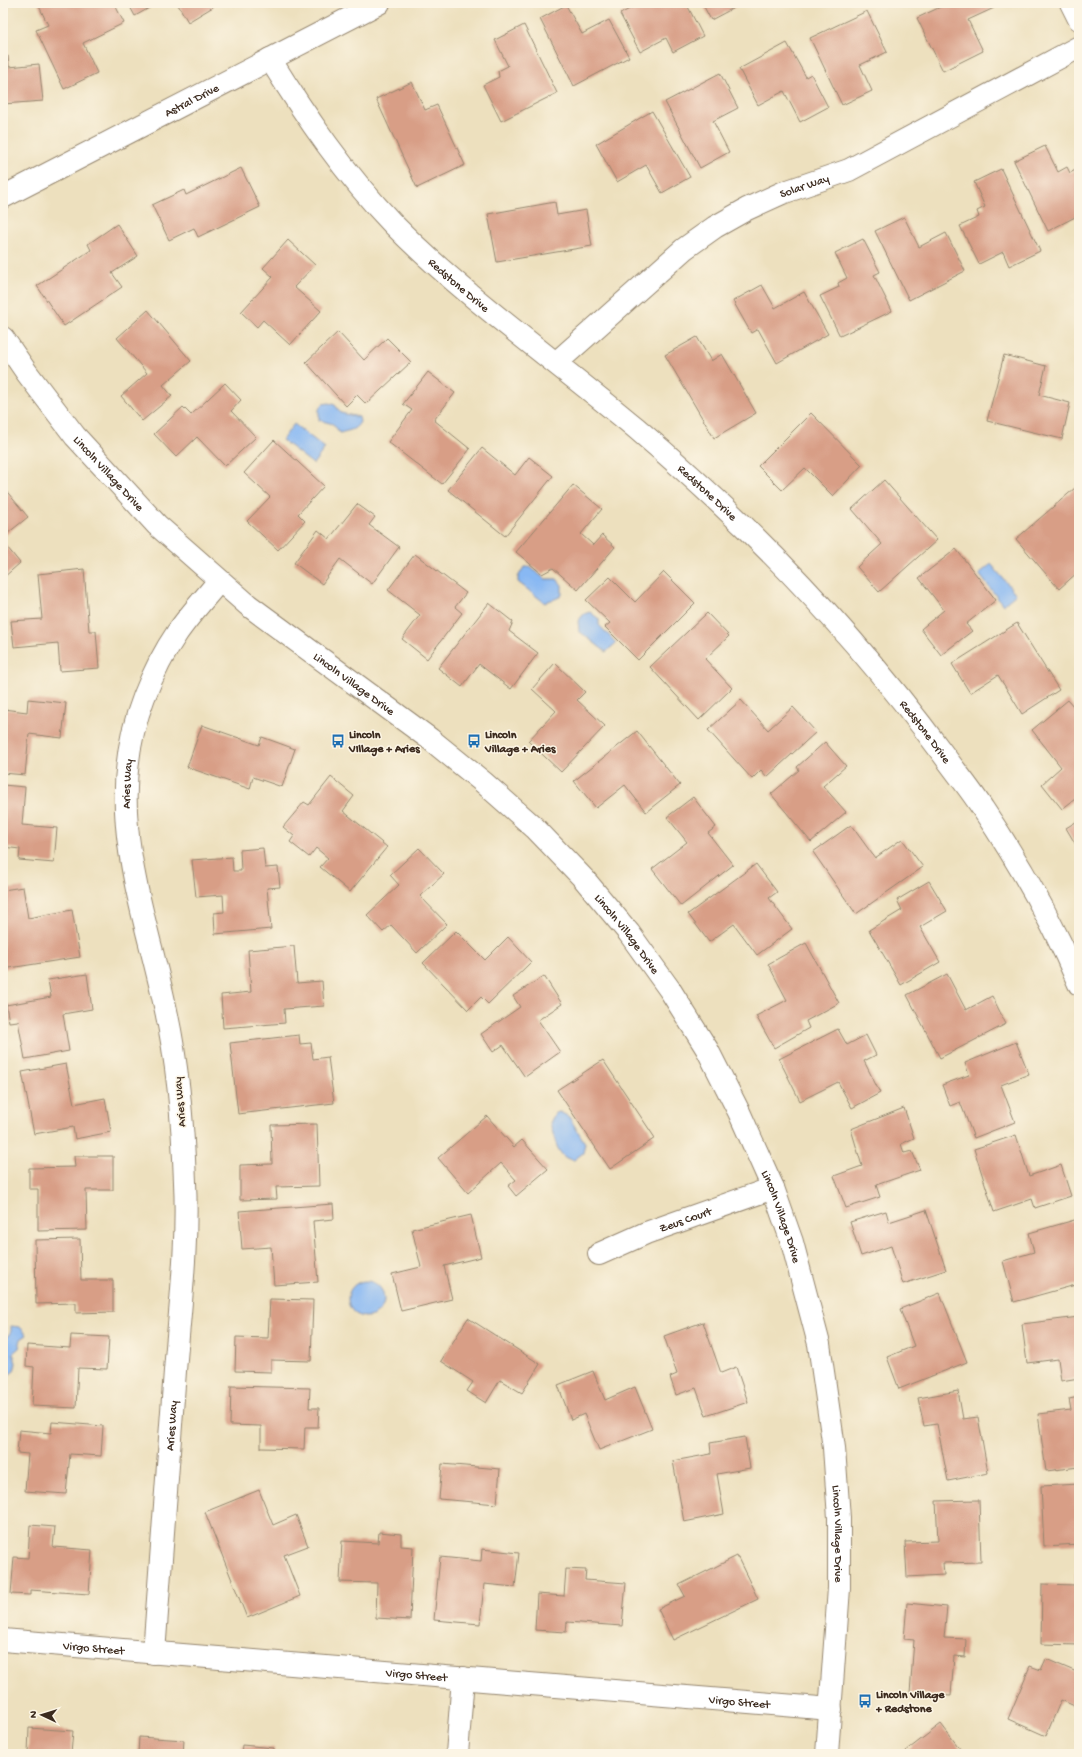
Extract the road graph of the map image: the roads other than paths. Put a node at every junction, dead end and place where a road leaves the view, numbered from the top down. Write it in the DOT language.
graph roads {
  1 [pos="379,3"];
  2 [pos="1071,3"];
  3 [pos="1079,19"];
  4 [pos="1079,47"];
  5 [pos="270,60"];
  6 [pos="3,197"];
  7 [pos="3,338"];
  8 [pos="556,363"];
  9 [pos="219,580"];
  10 [pos="1079,984"];
  11 [pos="773,1188"];
  12 [pos="599,1254"];
  13 [pos="3,1640"];
  14 [pos="154,1653"];
  15 [pos="463,1678"];
  16 [pos="831,1708"];
  17 [pos="457,1754"];
  18 [pos="827,1754"];
  1 -- 5 [label="street, Astral Drive"];
  2 -- 3 [label="street"];
  4 -- 8 [label="street, Solar Way"];
  5 -- 6 [label="street, Astral Drive"];
  5 -- 8 [label="street, Redstone Drive"];
  7 -- 9 [label="street, Lincoln Village Drive"];
  8 -- 10 [label="street, Redstone Drive"];
  9 -- 11 [label="street, Lincoln Village Drive"];
  9 -- 14 [label="street, Aries Way"];
  11 -- 12 [label="street, Zeus Court"];
  11 -- 16 [label="street, Lincoln Village Drive"];
  13 -- 14 [label="street, Virgo Street"];
  14 -- 15 [label="street, Virgo Street"];
  15 -- 16 [label="street, Virgo Street"];
  15 -- 17 [label="street"];
  16 -- 18 [label="street, Lincoln Village Drive"];
}
